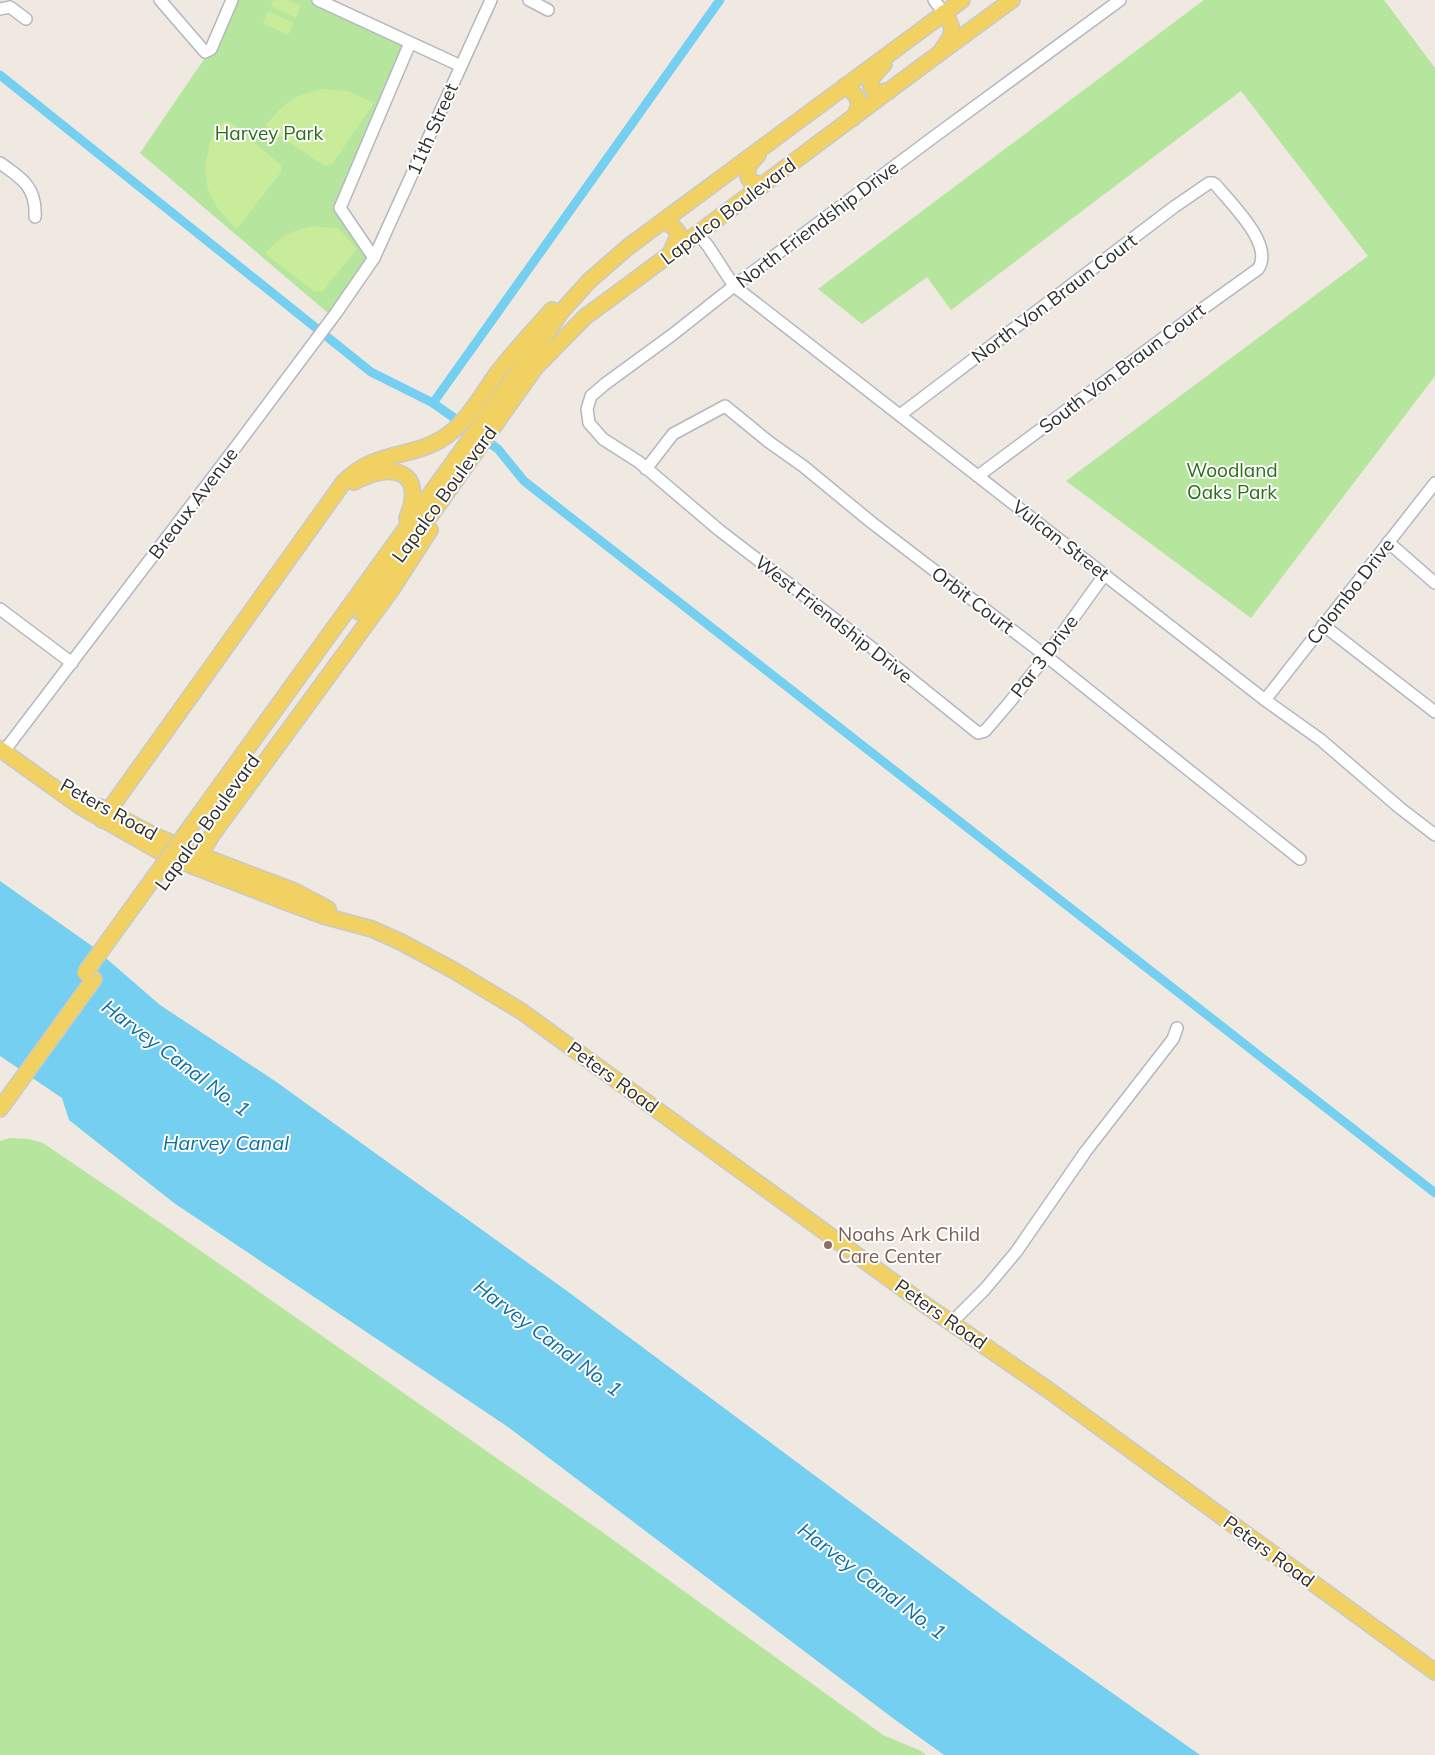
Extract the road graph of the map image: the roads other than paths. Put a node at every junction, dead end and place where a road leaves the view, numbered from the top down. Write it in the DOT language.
graph roads {
  1 [pos="160,0"];
  2 [pos="232,0"];
  3 [pos="318,0"];
  4 [pos="491,0"];
  5 [pos="529,0"];
  6 [pos="934,0"];
  7 [pos="962,0"];
  8 [pos="1012,0"];
  9 [pos="1120,0"];
  10 [pos="0,9"];
  11 [pos="548,10"];
  12 [pos="944,13"];
  13 [pos="26,19"];
  14 [pos="917,32"];
  15 [pos="410,43"];
  16 [pos="939,53"];
  17 [pos="461,66"];
  18 [pos="845,86"];
  19 [pos="890,91"];
  20 [pos="853,118"];
  21 [pos="777,136"];
  22 [pos="0,163"];
  23 [pos="1209,184"];
  24 [pos="763,185"];
  25 [pos="35,217"];
  26 [pos="662,222"];
  27 [pos="698,234"];
  28 [pos="628,247"];
  29 [pos="671,254"];
  30 [pos="374,258"];
  31 [pos="734,286"];
  32 [pos="900,415"];
  33 [pos="487,426"];
  34 [pos="470,449"];
  35 [pos="642,465"];
  36 [pos="978,476"];
  37 [pos="1435,483"];
  38 [pos="334,498"];
  39 [pos="690,506"];
  40 [pos="401,533"];
  41 [pos="1388,542"];
  42 [pos="1104,574"];
  43 [pos="1435,583"];
  44 [pos="0,609"];
  45 [pos="354,609"];
  46 [pos="1323,625"];
  47 [pos="1046,656"];
  48 [pos="72,663"];
  49 [pos="1265,700"];
  50 [pos="1435,712"];
  51 [pos="978,733"];
  52 [pos="3,745"];
  53 [pos="105,816"];
  54 [pos="1435,835"];
  55 [pos="1300,859"];
  56 [pos="196,861"];
  57 [pos="1177,1028"];
  58 [pos="0,1091"];
  59 [pos="0,1109"];
  60 [pos="952,1322"];
  61 [pos="1435,1672"];
  1 -- 2 [label="street"];
  3 -- 15 [label="street"];
  4 -- 17 [label="street, 11th Street"];
  5 -- 11 [label="street"];
  6 -- 12 [label="street"];
  7 -- 12 [label="main road, Lapalco Boulevard"];
  8 -- 16 [label="main road, Lapalco Boulevard"];
  9 -- 31 [label="street, North Friendship Drive"];
  10 -- 13 [label="street"];
  12 -- 14 [label="main road, Lapalco Boulevard"];
  12 -- 16 [label="main road"];
  14 -- 18 [label="main road, Lapalco Boulevard"];
  14 -- 19 [label="main road"];
  15 -- 17 [label="street"];
  15 -- 30 [label="street"];
  16 -- 19 [label="main road, Lapalco Boulevard"];
  17 -- 30 [label="street, 11th Street"];
  18 -- 20 [label="main road"];
  18 -- 21 [label="main road, Lapalco Boulevard"];
  19 -- 20 [label="main road, Lapalco Boulevard"];
  20 -- 24 [label="main road, Lapalco Boulevard"];
  21 -- 24 [label="main road"];
  21 -- 26 [label="main road, Lapalco Boulevard"];
  22 -- 25 [label="street"];
  23 -- 32 [label="street, North Von Braun Court"];
  23 -- 36 [label="street, South Von Braun Court"];
  24 -- 27 [label="main road, Lapalco Boulevard"];
  26 -- 28 [label="main road, Lapalco Boulevard"];
  26 -- 29 [label="main road"];
  27 -- 29 [label="main road, Lapalco Boulevard"];
  27 -- 31 [label="street, Vulcan Street"];
  28 -- 33 [label="main road, Lapalco Boulevard"];
  28 -- 38 [label="main road"];
  29 -- 33 [label="main road, Lapalco Boulevard"];
  30 -- 48 [label="street, Breaux Avenue"];
  31 -- 32 [label="street, Vulcan Street"];
  31 -- 35 [label="street, North Friendship Drive"];
  32 -- 36 [label="street, Vulcan Street"];
  33 -- 34 [label="main road, Lapalco Boulevard"];
  34 -- 40 [label="main road, Lapalco Boulevard"];
  34 -- 45 [label="main road, Lapalco Boulevard"];
  34 -- 56 [label="main road"];
  35 -- 39 [label="street, North Friendship Drive"];
  35 -- 47 [label="street, Orbit Court"];
  36 -- 42 [label="street, Vulcan Street"];
  37 -- 41 [label="street, Colombo Drive"];
  38 -- 40 [label="main road"];
  38 -- 53 [label="main road"];
  39 -- 51 [label="street, West Friendship Drive"];
  40 -- 45 [label="main road, Lapalco Boulevard"];
  41 -- 43 [label="street"];
  41 -- 46 [label="street, Colombo Drive"];
  42 -- 47 [label="street, Par 3 Drive"];
  42 -- 49 [label="street, Vulcan Street"];
  44 -- 48 [label="street"];
  45 -- 58 [label="main road, Lapalco Boulevard, bridge"];
  45 -- 59 [label="main road, Lapalco Boulevard"];
  46 -- 49 [label="street, Colombo Drive"];
  46 -- 50 [label="street"];
  47 -- 51 [label="street, Par 3 Drive"];
  47 -- 55 [label="street, Orbit Court"];
  48 -- 52 [label="street, Breaux Avenue"];
  49 -- 54 [label="street, Vulcan Street"];
  52 -- 53 [label="main road, Peters Road"];
  53 -- 56 [label="main road, Peters Road"];
  56 -- 60 [label="main road, Peters Road"];
  57 -- 60 [label="street"];
  60 -- 61 [label="main road, Peters Road"];
}
